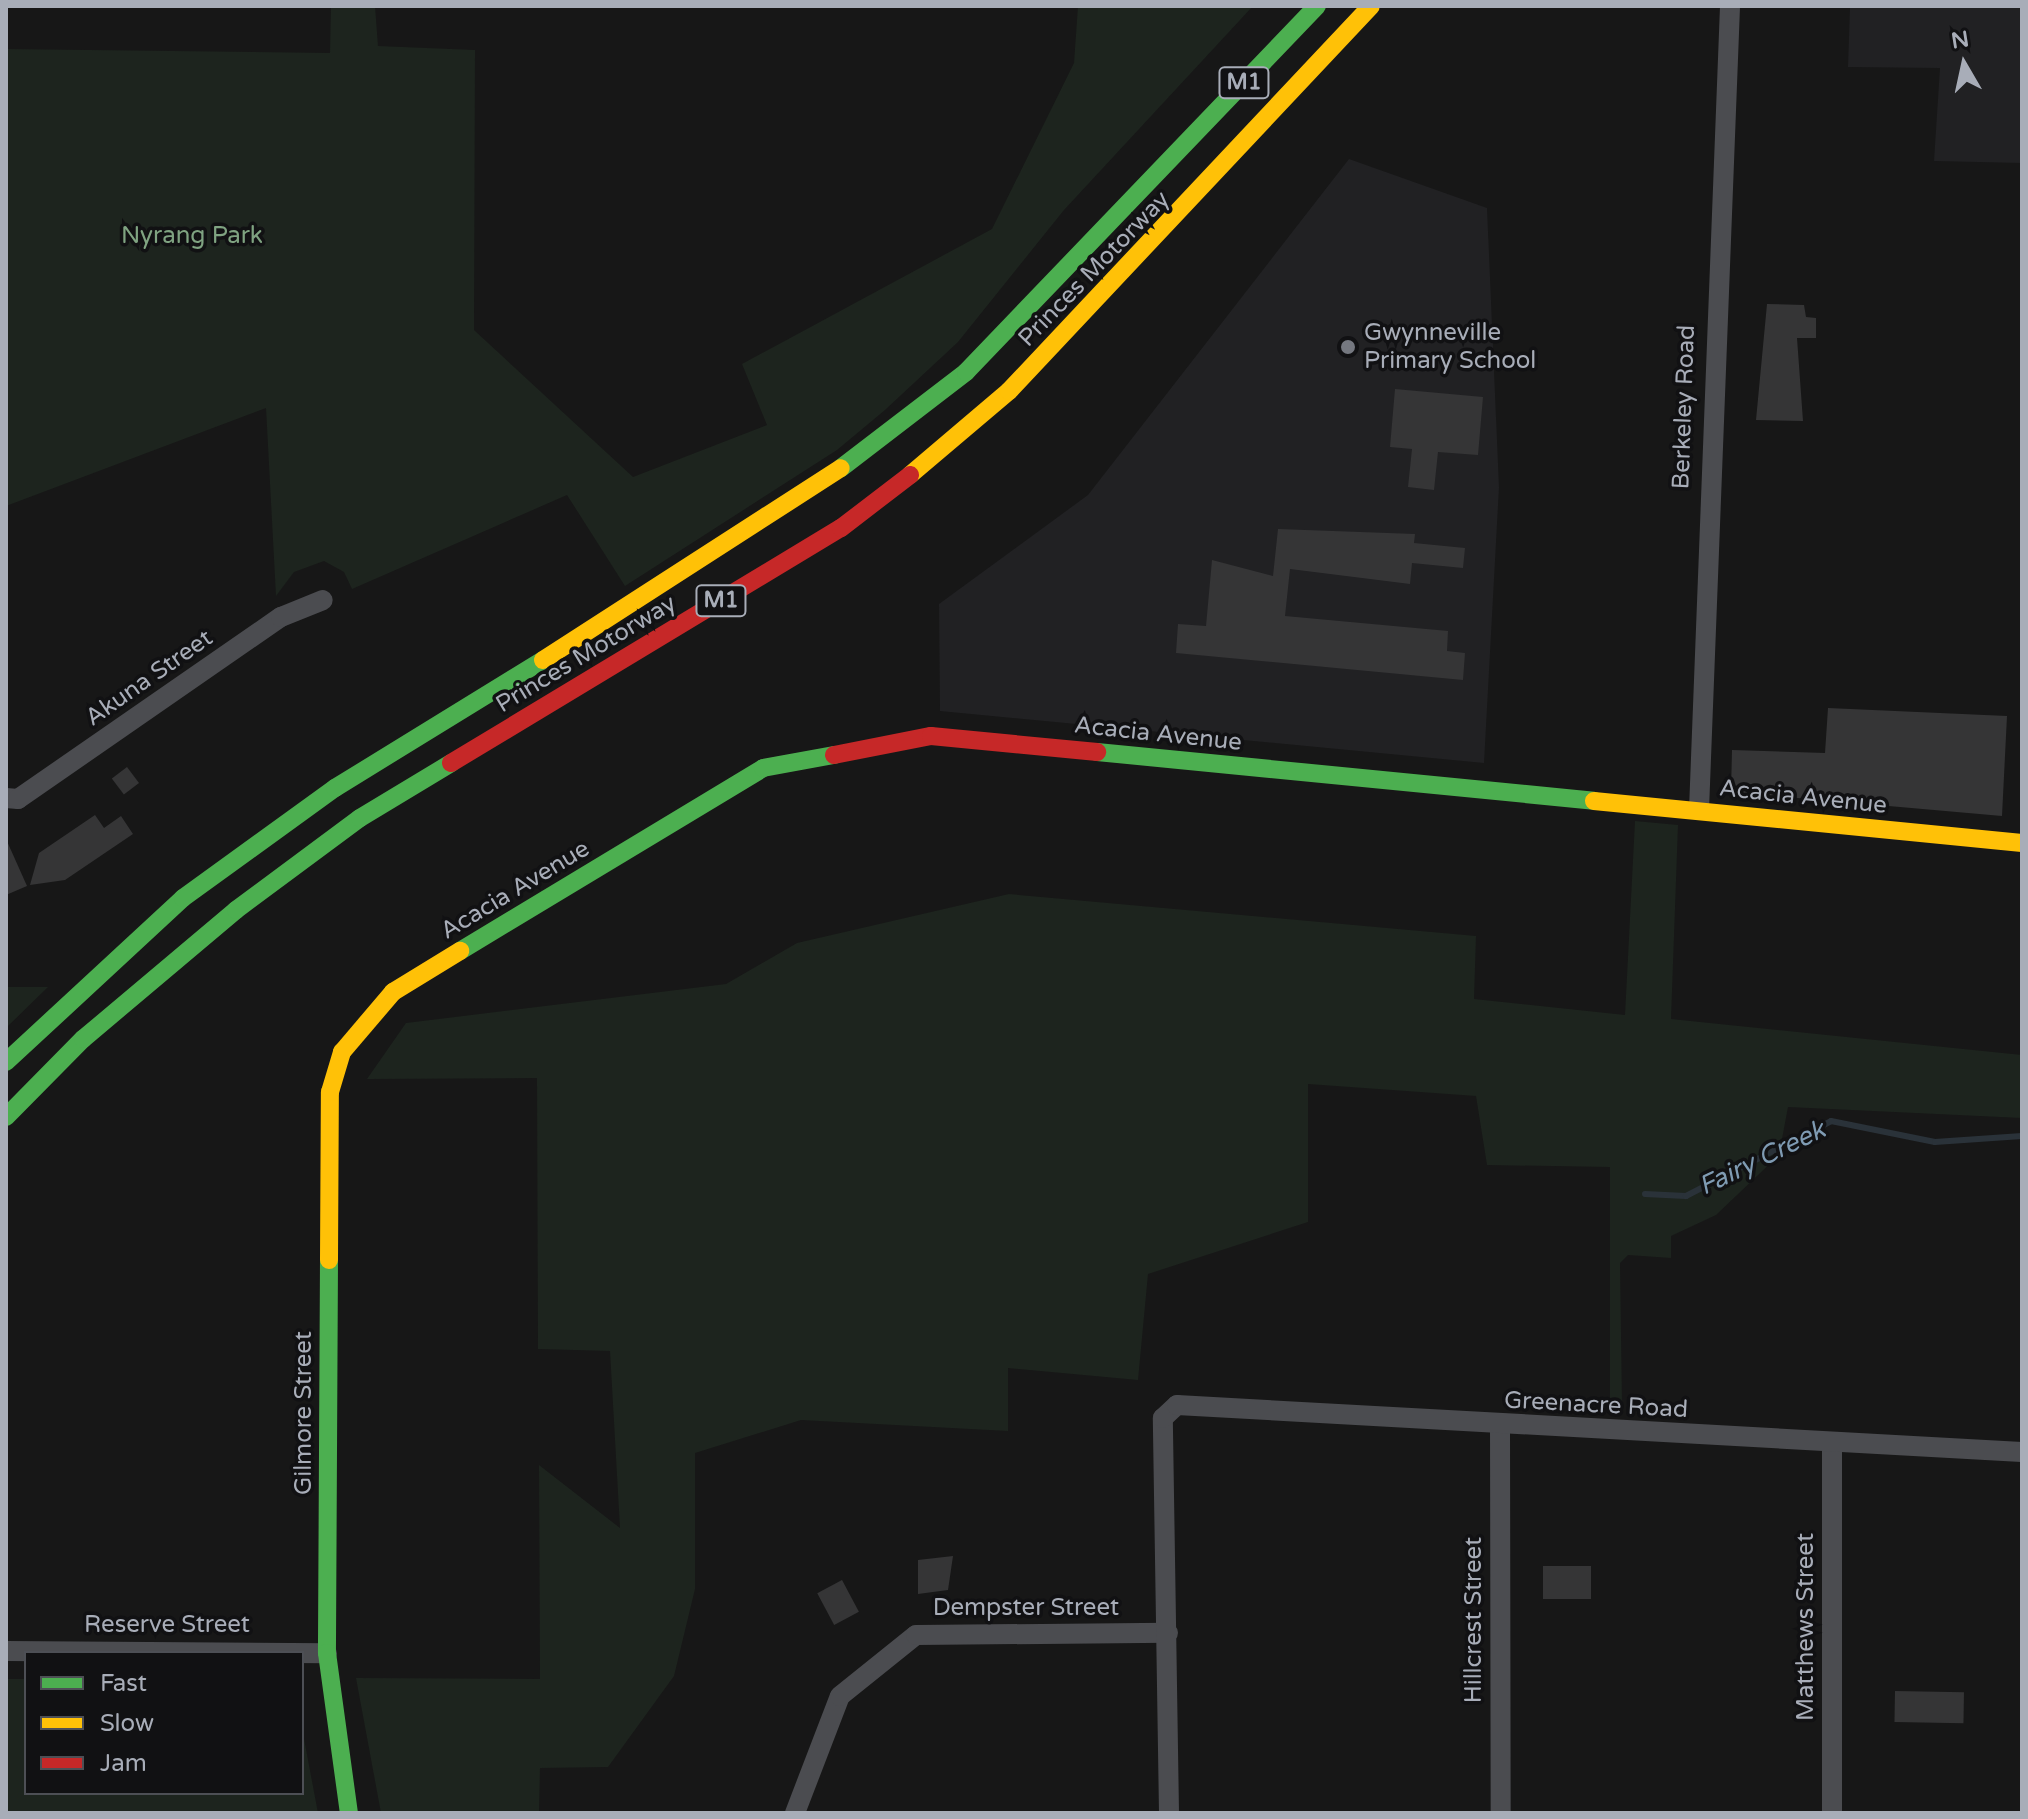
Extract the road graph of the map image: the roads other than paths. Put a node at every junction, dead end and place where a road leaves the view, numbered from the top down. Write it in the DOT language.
graph roads {
  1 [pos="1296,6"];
  2 [pos="1317,6"];
  3 [pos="1371,6"];
  4 [pos="1730,6"];
  5 [pos="1171,161"];
  6 [pos="323,600"];
  7 [pos="6,798"];
  8 [pos="1699,810"];
  9 [pos="2022,843"];
  10 [pos="363,1019"];
  11 [pos="6,1062"];
  12 [pos="6,1117"];
  13 [pos="1500,1427"];
  14 [pos="1832,1442"];
  15 [pos="2022,1452"];
  16 [pos="1168,1633"];
  17 [pos="304,1653"];
  18 [pos="327,1653"];
  19 [pos="349,1813"];
  20 [pos="795,1813"];
  21 [pos="1169,1813"];
  22 [pos="1501,1813"];
  23 [pos="1832,1813"];
  1 -- 5 [label="main road"];
  2 -- 5 [label="main road, Princes Motorway / M1"];
  3 -- 12 [label="main road, Princes Motorway / M1"];
  4 -- 8 [label="street, Berkeley Road"];
  5 -- 11 [label="main road, Princes Motorway / M1"];
  6 -- 7 [label="street, Akuna Street"];
  8 -- 9 [label="main road, Acacia Avenue"];
  8 -- 10 [label="main road, Acacia Avenue"];
  10 -- 18 [label="main road, Gilmore Street"];
  13 -- 14 [label="street, Greenacre Road"];
  13 -- 16 [label="street, Greenacre Road"];
  13 -- 22 [label="street, Hillcrest Street"];
  14 -- 15 [label="street, Greenacre Road"];
  14 -- 23 [label="street, Matthews Street"];
  16 -- 20 [label="street, Dempster Street"];
  16 -- 21 [label="street"];
  17 -- 18 [label="street, Reserve Street"];
  18 -- 19 [label="main road, Gilmore Street"];
}
